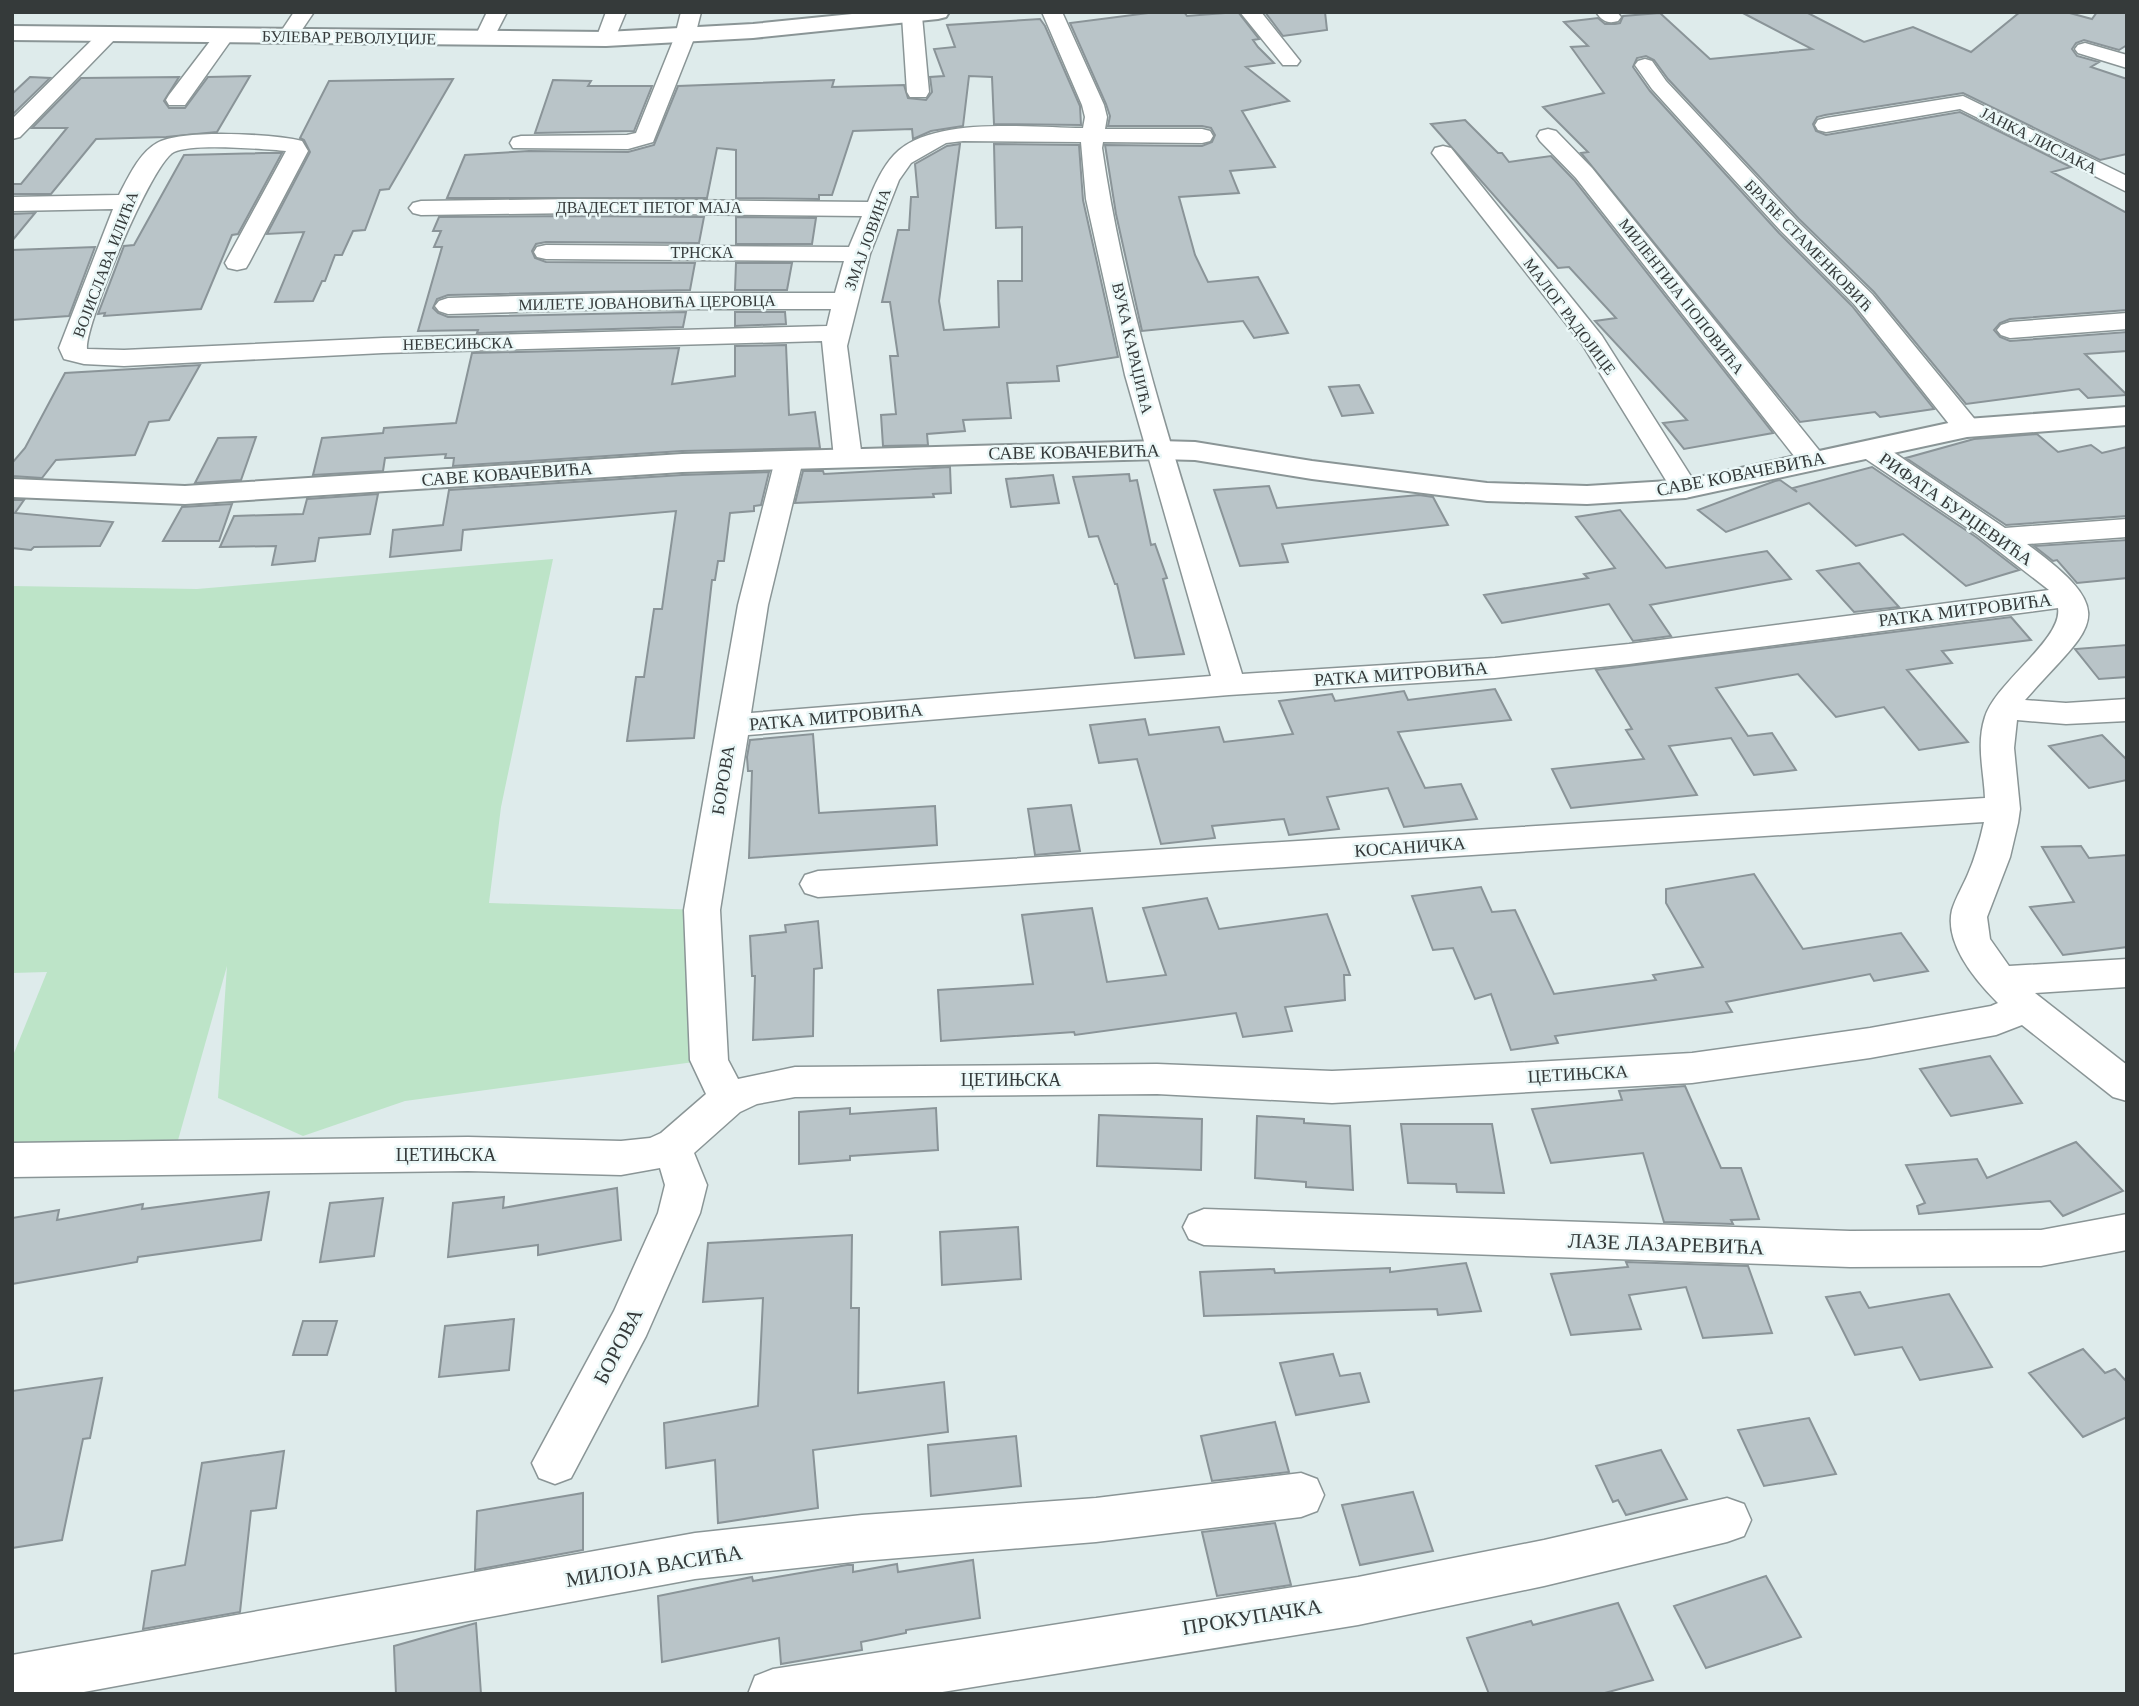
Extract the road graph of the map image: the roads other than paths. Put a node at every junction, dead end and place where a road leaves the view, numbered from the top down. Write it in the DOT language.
graph roads {
  1 [pos="304,12"];
  2 [pos="497,12"];
  3 [pos="616,12"];
  4 [pos="691,12"];
  5 [pos="938,12"];
  6 [pos="1052,12"];
  7 [pos="1250,12"];
  8 [pos="912,16"];
  9 [pos="12,33"];
  10 [pos="109,34"];
  11 [pos="224,36"];
  12 [pos="288,36"];
  13 [pos="685,36"];
  14 [pos="606,39"];
  15 [pos="484,40"];
  16 [pos="2085,49"];
  17 [pos="1290,61"];
  18 [pos="2127,62"];
  19 [pos="1645,65"];
  20 [pos="918,92"];
  21 [pos="177,100"];
  22 [pos="1826,125"];
  23 [pos="12,132"];
  24 [pos="1092,135"];
  25 [pos="1202,136"];
  26 [pos="1548,136"];
  27 [pos="521,143"];
  28 [pos="1443,153"];
  29 [pos="2127,185"];
  30 [pos="127,202"];
  31 [pos="12,204"];
  32 [pos="421,208"];
  33 [pos="877,209"];
  34 [pos="546,252"];
  35 [pos="858,254"];
  36 [pos="237,263"];
  37 [pos="846,301"];
  38 [pos="448,306"];
  39 [pos="2127,321"];
  40 [pos="2010,330"];
  41 [pos="837,333"];
  42 [pos="78,356"];
  43 [pos="2127,416"];
  44 [pos="1967,428"];
  45 [pos="1870,449"];
  46 [pos="1159,450"];
  47 [pos="848,458"];
  48 [pos="789,460"];
  49 [pos="1812,460"];
  50 [pos="12,488"];
  51 [pos="1685,489"];
  52 [pos="2127,528"];
  53 [pos="2000,537"];
  54 [pos="2069,597"];
  55 [pos="1228,685"];
  56 [pos="2005,707"];
  57 [pos="2127,710"];
  58 [pos="732,725"];
  59 [pos="2003,809"];
  60 [pos="818,884"];
  61 [pos="2127,973"];
  62 [pos="1997,981"];
  63 [pos="2026,1008"];
  64 [pos="2127,1086"];
  65 [pos="731,1098"];
  66 [pos="669,1148"];
  67 [pos="12,1160"];
  68 [pos="1204,1227"];
  69 [pos="2127,1232"];
  70 [pos="555,1463"];
  71 [pos="1301,1495"];
  72 [pos="1727,1520"];
  73 [pos="12,1680"];
  74 [pos="773,1694"];
  1 -- 12 [label="street"];
  2 -- 15 [label="street"];
  3 -- 14 [label="street"];
  4 -- 13 [label="street"];
  5 -- 8 [label="street, БУЛЕВАР РЕВОЛУЦИЈЕ"];
  6 -- 24 [label="street, ВУКА КАРАЏИЋА"];
  7 -- 17 [label="street"];
  8 -- 13 [label="street, БУЛЕВАР РЕВОЛУЦИЈЕ"];
  8 -- 20 [label="street"];
  9 -- 10 [label="street, БУЛЕВАР РЕВОЛУЦИЈЕ"];
  10 -- 11 [label="street, БУЛЕВАР РЕВОЛУЦИЈЕ"];
  10 -- 23 [label="street"];
  11 -- 12 [label="street, БУЛЕВАР РЕВОЛУЦИЈЕ"];
  11 -- 21 [label="street"];
  12 -- 15 [label="street, БУЛЕВАР РЕВОЛУЦИЈЕ"];
  13 -- 14 [label="street, БУЛЕВАР РЕВОЛУЦИЈЕ"];
  13 -- 27 [label="street"];
  14 -- 15 [label="street, БУЛЕВАР РЕВОЛУЦИЈЕ"];
  16 -- 18 [label="street"];
  19 -- 44 [label="street, БРАЋЕ СТАМЕНКОВИЋ"];
  22 -- 29 [label="street, ЈАНКА ЛИСЈАКА"];
  24 -- 25 [label="street, ЗМАЈ ЈОВИНА"];
  24 -- 33 [label="street, ЗМАЈ ЈОВИНА"];
  24 -- 46 [label="street, ВУКА КАРАЏИЋА"];
  26 -- 49 [label="street, МИЛЕНТИЈА ПОПОВИЋА"];
  28 -- 51 [label="street, МАЛОГ РАДОЈИЦЕ"];
  30 -- 31 [label="street"];
  30 -- 36 [label="street, ВОЈИСЛАВА ИЛИЋА"];
  30 -- 42 [label="street, ВОЈИСЛАВА ИЛИЋА"];
  32 -- 33 [label="street, ДВАДЕСЕТ ПЕТОГ МАЈА"];
  33 -- 35 [label="street, ЗМАЈ ЈОВИНА"];
  34 -- 35 [label="street, ТРНСКА"];
  35 -- 37 [label="street, ЗМАЈ ЈОВИНА"];
  37 -- 38 [label="street, МИЛЕТЕ ЈОВАНОВИЋА ЦЕРОВЦА"];
  37 -- 41 [label="street, ЗМАЈ ЈОВИНА"];
  39 -- 40 [label="street"];
  41 -- 42 [label="street, НЕВЕСИЊСКА"];
  41 -- 47 [label="street, ЗМАЈ ЈОВИНА"];
  43 -- 44 [label="street, САВЕ КОВАЧЕВИЋА"];
  44 -- 45 [label="street, САВЕ КОВАЧЕВИЋА"];
  45 -- 49 [label="street, САВЕ КОВАЧЕВИЋА"];
  45 -- 53 [label="street, РИФАТА БУРЏЕВИЋА"];
  46 -- 47 [label="street, САВЕ КОВАЧЕВИЋА"];
  46 -- 51 [label="street, САВЕ КОВАЧЕВИЋА"];
  46 -- 55 [label="street, ВУКА КАРАЏИЋА"];
  47 -- 48 [label="street, САВЕ КОВАЧЕВИЋА"];
  48 -- 50 [label="street, САВЕ КОВАЧЕВИЋА"];
  48 -- 58 [label="street, БОРОВА"];
  49 -- 51 [label="street, САВЕ КОВАЧЕВИЋА"];
  52 -- 53 [label="street"];
  53 -- 54 [label="street, РИФАТА БУРЏЕВИЋА"];
  54 -- 55 [label="street, РАТКА МИТРОВИЋА"];
  54 -- 56 [label="street"];
  55 -- 58 [label="street, РАТКА МИТРОВИЋА"];
  56 -- 57 [label="street"];
  56 -- 59 [label="street"];
  58 -- 65 [label="street, БОРОВА"];
  59 -- 60 [label="street, КОСАНИЧКА"];
  59 -- 62 [label="street"];
  61 -- 62 [label="street"];
  62 -- 63 [label="street"];
  63 -- 64 [label="street"];
  63 -- 65 [label="street, ЦЕТИЊСКА"];
  65 -- 66 [label="street, ЦЕТИЊСКА"];
  66 -- 67 [label="street, ЦЕТИЊСКА"];
  66 -- 70 [label="street, БОРОВА"];
  68 -- 69 [label="street, ЛАЗЕ ЛАЗАРЕВИЋА"];
  71 -- 73 [label="street, МИЛОЈА ВАСИЋА"];
  72 -- 74 [label="street, ПРОКУПАЧКА"];
}
